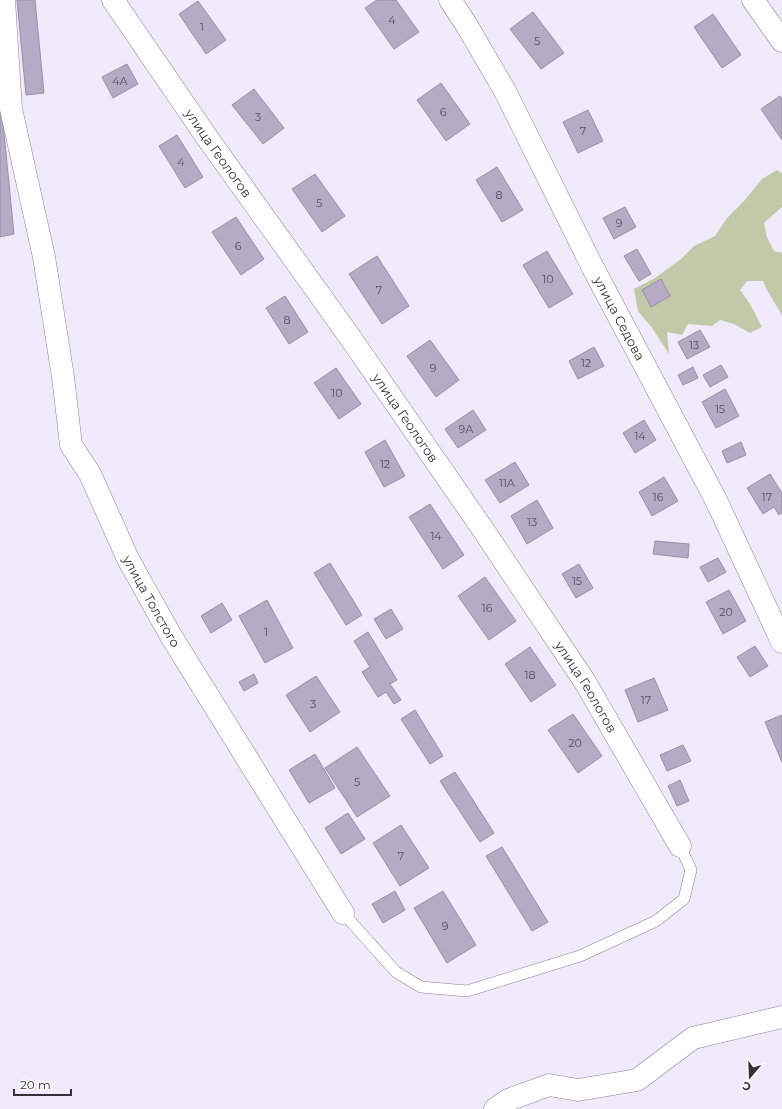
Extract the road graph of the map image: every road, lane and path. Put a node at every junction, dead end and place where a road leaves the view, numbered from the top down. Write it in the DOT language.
graph roads {
  1 [pos="4,0"];
  2 [pos="113,0"];
  3 [pos="450,0"];
  4 [pos="753,0"];
  5 [pos="782,41"];
  6 [pos="782,642"];
  7 [pos="680,846"];
  8 [pos="343,913"];
  9 [pos="782,1017"];
  10 [pos="580,1100"];
  11 [pos="495,1109"];
  1 -- 8 [label="street, улица Толстого"];
  2 -- 7 [label="street, улица Геологов"];
  3 -- 6 [label="street, улица Седова"];
  4 -- 5 [label="street"];
  7 -- 8 [label="lane"];
  9 -- 10 [label="street"];
  10 -- 11 [label="street"];
}
